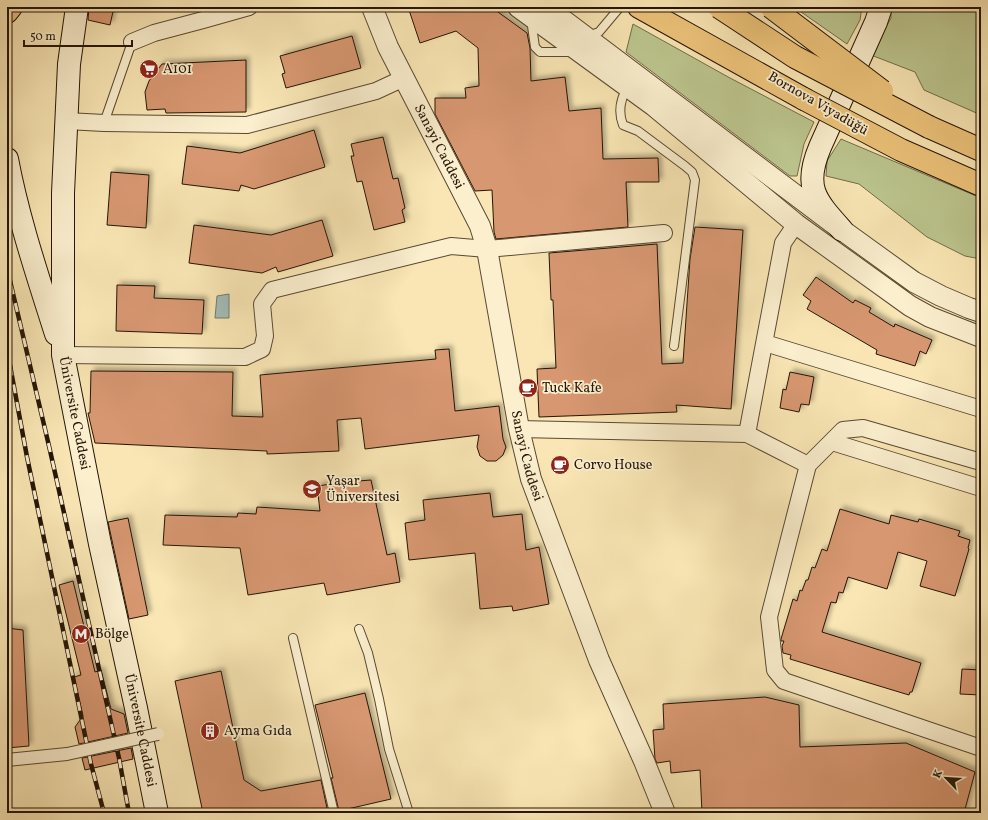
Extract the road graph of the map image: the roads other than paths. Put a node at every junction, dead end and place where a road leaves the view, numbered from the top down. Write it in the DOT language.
graph roads {
  1 [pos="11,7"];
  2 [pos="77,7"];
  3 [pos="249,7"];
  4 [pos="372,7"];
  5 [pos="620,7"];
  6 [pos="639,7"];
  7 [pos="664,7"];
  8 [pos="719,7"];
  9 [pos="771,7"];
  10 [pos="881,7"];
  11 [pos="531,10"];
  12 [pos="7,12"];
  13 [pos="132,42"];
  14 [pos="582,44"];
  15 [pos="404,78"];
  16 [pos="627,88"];
  17 [pos="804,99"];
  18 [pos="67,121"];
  19 [pos="104,123"];
  20 [pos="929,127"];
  21 [pos="981,150"];
  22 [pos="7,159"];
  23 [pos="981,185"];
  24 [pos="796,224"];
  25 [pos="842,230"];
  26 [pos="664,233"];
  27 [pos="487,249"];
  28 [pos="981,312"];
  29 [pos="981,337"];
  30 [pos="765,343"];
  31 [pos="674,346"];
  32 [pos="63,355"];
  33 [pos="981,409"];
  34 [pos="519,429"];
  35 [pos="747,434"];
  36 [pos="832,442"];
  37 [pos="981,462"];
  38 [pos="808,465"];
  39 [pos="981,488"];
  40 [pos="359,629"];
  41 [pos="293,638"];
  42 [pos="158,734"];
  43 [pos="981,748"];
  44 [pos="7,760"];
  45 [pos="157,813"];
  46 [pos="334,813"];
  47 [pos="409,813"];
  48 [pos="665,813"];
  1 -- 12 [label="main road"];
  2 -- 18 [label="main road, Üniversite Caddesi"];
  3 -- 13 [label="street"];
  4 -- 15 [label="street, Sanayi Caddesi"];
  5 -- 14 [label="lane"];
  6 -- 17 [label="main road"];
  7 -- 17 [label="main road, Bornova Viyadüğü"];
  8 -- 20 [label="main road, Bornova Viyadüğü, bridge"];
  9 -- 20 [label="main road, bridge"];
  10 -- 25 [label="main road"];
  11 -- 14 [label="street"];
  13 -- 19 [label="lane"];
  14 -- 16 [label="street"];
  14 -- 25 [label="street"];
  15 -- 19 [label="street"];
  15 -- 27 [label="street, Sanayi Caddesi"];
  16 -- 24 [label="street"];
  16 -- 31 [label="lane"];
  17 -- 23 [label="main road, Bornova Viyadüğü, bridge"];
  18 -- 19 [label="street"];
  18 -- 32 [label="main road, Üniversite Caddesi"];
  20 -- 21 [label="main road, Bornova Viyadüğü"];
  22 -- 32 [label="main road"];
  24 -- 29 [label="street"];
  24 -- 30 [label="street"];
  25 -- 28 [label="street"];
  26 -- 27 [label="street"];
  27 -- 32 [label="street"];
  27 -- 34 [label="street, Sanayi Caddesi"];
  30 -- 33 [label="street"];
  30 -- 35 [label="street"];
  32 -- 45 [label="main road, Üniversite Caddesi"];
  34 -- 35 [label="street"];
  34 -- 48 [label="street, Sanayi Caddesi"];
  35 -- 38 [label="street"];
  36 -- 37 [label="street"];
  36 -- 38 [label="street"];
  36 -- 39 [label="street"];
  38 -- 43 [label="street"];
  40 -- 47 [label="lane"];
  41 -- 46 [label="lane"];
  42 -- 44 [label="street, bridge"];
}
